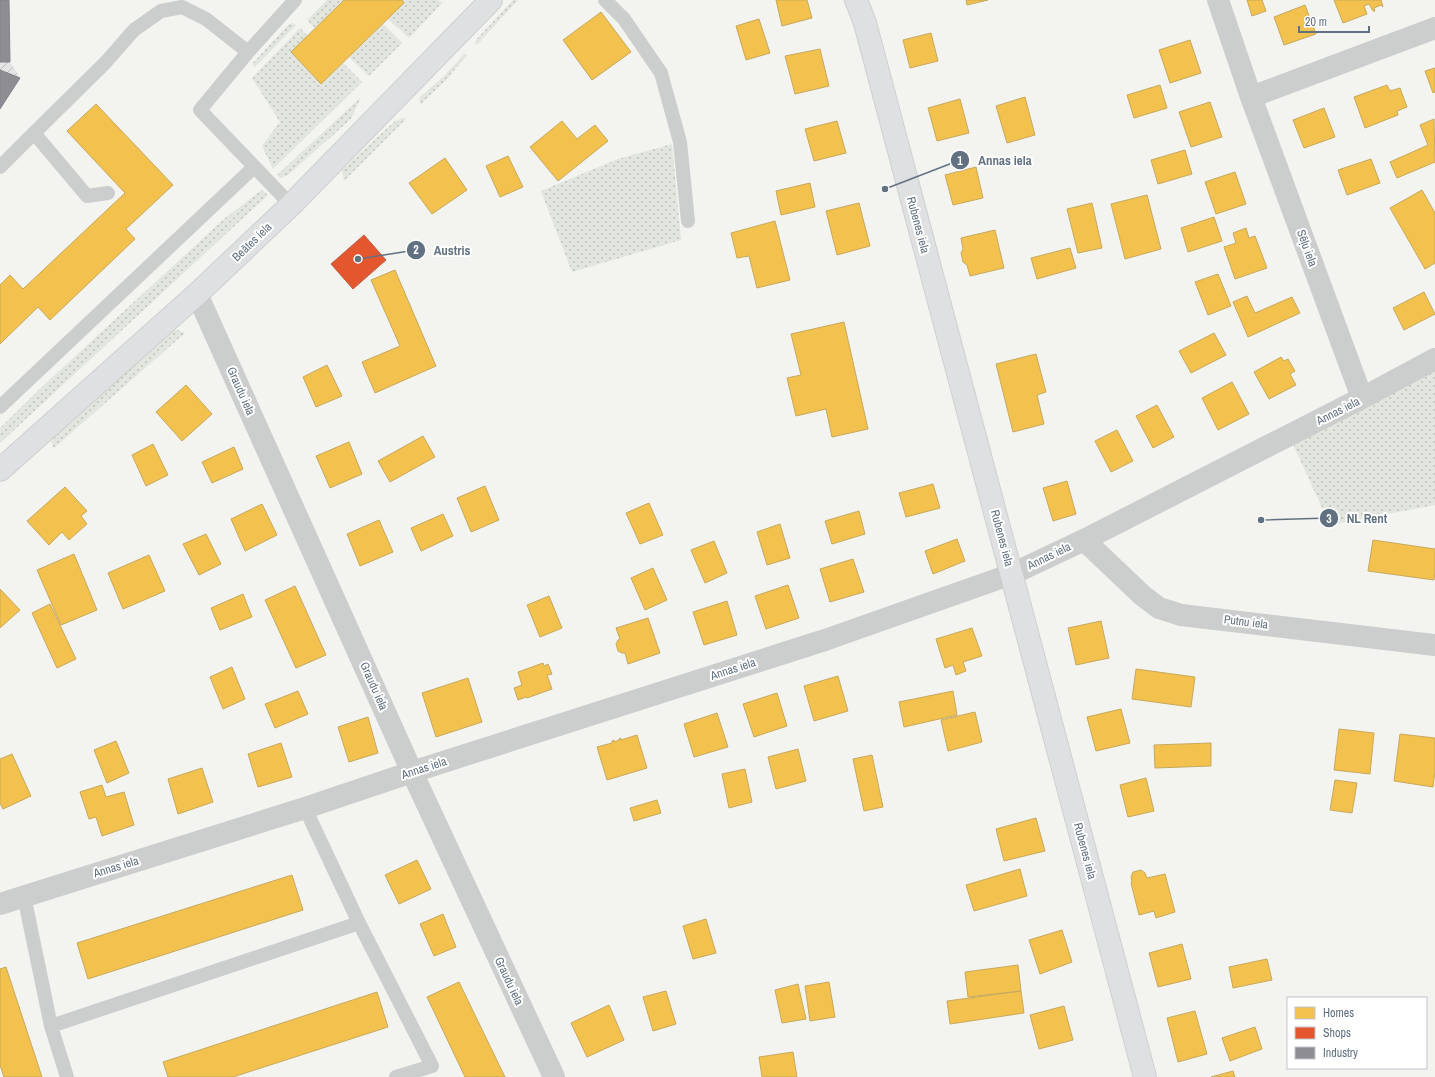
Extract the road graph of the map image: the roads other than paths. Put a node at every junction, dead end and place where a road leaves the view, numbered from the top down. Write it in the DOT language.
graph roads {
  1 [pos="295,0"];
  2 [pos="492,0"];
  3 [pos="605,0"];
  4 [pos="856,0"];
  5 [pos="1218,0"];
  6 [pos="1435,28"];
  7 [pos="248,52"];
  8 [pos="1251,97"];
  9 [pos="34,133"];
  10 [pos="254,167"];
  11 [pos="0,168"];
  12 [pos="108,193"];
  13 [pos="291,204"];
  14 [pos="688,221"];
  15 [pos="197,294"];
  16 [pos="1435,359"];
  17 [pos="1362,398"];
  18 [pos="0,407"];
  19 [pos="0,470"];
  20 [pos="1084,540"];
  21 [pos="1012,574"];
  22 [pos="1435,645"];
  23 [pos="412,772"];
  24 [pos="305,808"];
  25 [pos="24,896"];
  26 [pos="0,904"];
  27 [pos="359,923"];
  28 [pos="51,1026"];
  29 [pos="399,1076"];
  30 [pos="67,1077"];
  31 [pos="554,1077"];
  32 [pos="1145,1077"];
  1 -- 7 [label="lane"];
  2 -- 13 [label="main road, Beātes iela"];
  3 -- 14 [label="lane"];
  4 -- 21 [label="main road, Rubenes iela"];
  5 -- 8 [label="street, Sēļu iela"];
  6 -- 8 [label="street"];
  7 -- 9 [label="lane"];
  7 -- 10 [label="lane"];
  8 -- 17 [label="street, Sēļu iela"];
  9 -- 11 [label="lane"];
  9 -- 12 [label="lane"];
  10 -- 13 [label="lane"];
  10 -- 18 [label="lane"];
  13 -- 15 [label="main road, Beātes iela"];
  15 -- 19 [label="main road, Beātes iela"];
  15 -- 23 [label="street, Graudu iela"];
  16 -- 17 [label="street, Annas iela"];
  17 -- 20 [label="street, Annas iela"];
  20 -- 21 [label="street, Annas iela"];
  20 -- 22 [label="street, Putnu iela"];
  21 -- 23 [label="street, Annas iela"];
  21 -- 32 [label="main road, Rubenes iela"];
  23 -- 24 [label="street, Annas iela"];
  23 -- 31 [label="street, Graudu iela"];
  24 -- 25 [label="street, Annas iela"];
  24 -- 27 [label="lane"];
  25 -- 26 [label="street, Annas iela"];
  25 -- 28 [label="lane"];
  27 -- 28 [label="lane"];
  27 -- 29 [label="lane"];
  28 -- 30 [label="lane"];
}
